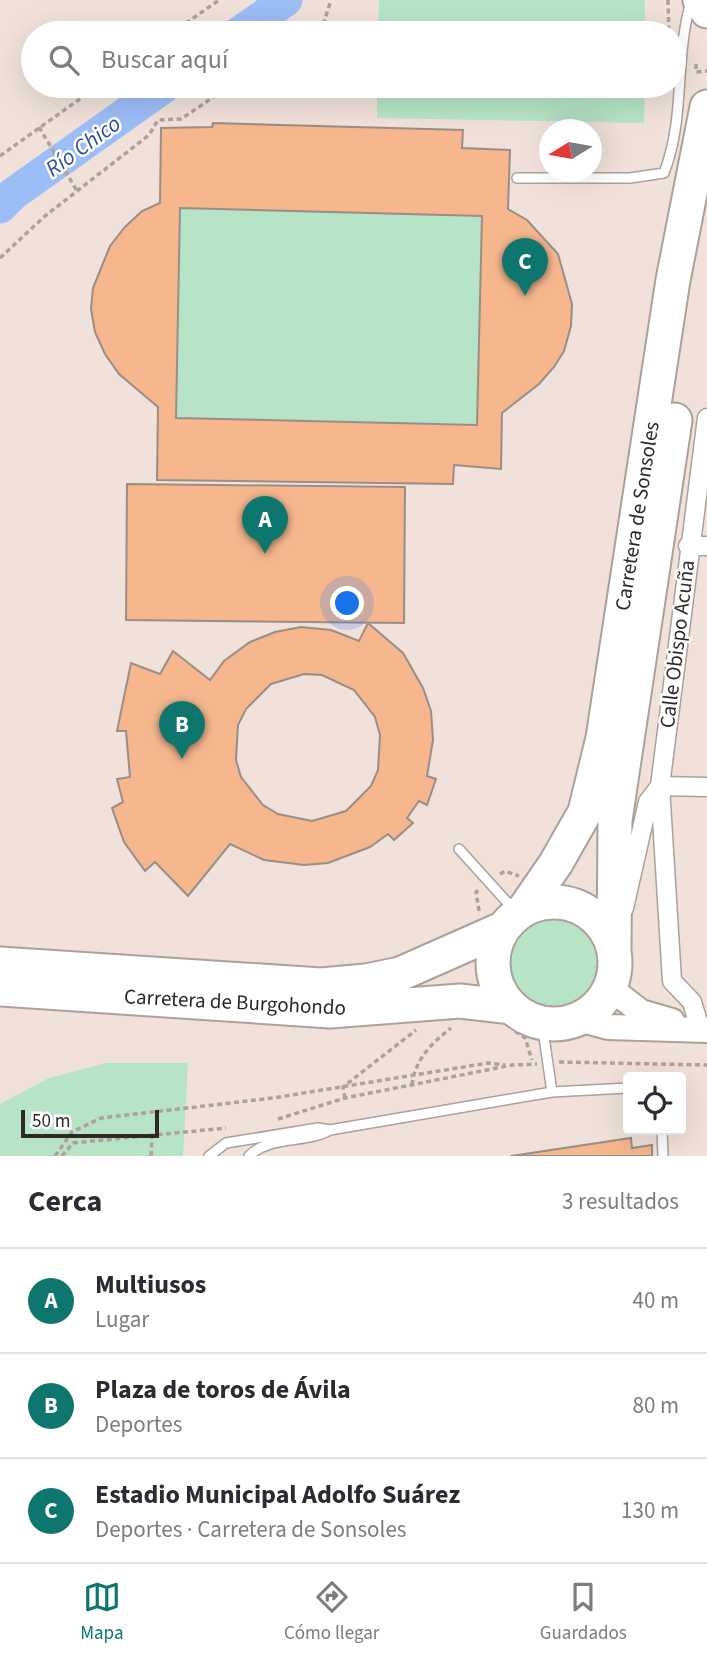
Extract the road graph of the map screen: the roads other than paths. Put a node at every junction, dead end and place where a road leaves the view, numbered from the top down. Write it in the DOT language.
graph roads {
  1 [pos="692,0"];
  2 [pos="700,0"];
  3 [pos="707,12"];
  4 [pos="686,21"];
  5 [pos="680,98"];
  6 [pos="707,107"];
  7 [pos="517,178"];
  8 [pos="707,227"];
  9 [pos="707,418"];
  10 [pos="688,546"];
  11 [pos="707,546"];
  12 [pos="660,786"];
  13 [pos="707,787"];
  14 [pos="459,849"];
  15 [pos="505,917"];
  16 [pos="614,943"];
  17 [pos="0,964"];
  18 [pos="610,988"];
  19 [pos="0,989"];
  20 [pos="512,1007"];
  21 [pos="579,1019"];
  22 [pos="542,1023"];
  23 [pos="704,1027"];
  24 [pos="623,1088"];
  25 [pos="552,1092"];
  26 [pos="330,1130"];
  27 [pos="662,1135"];
  28 [pos="209,1156"];
  29 [pos="249,1156"];
  30 [pos="663,1156"];
  1 -- 4 [label="lane"];
  2 -- 3 [label="highway"];
  5 -- 7 [label="lane"];
  6 -- 15 [label="highway, Carretera de Sonsoles"];
  8 -- 16 [label="highway, Carretera de Sonsoles"];
  9 -- 10 [label="street, Calle Obispo Acuña"];
  10 -- 11 [label="street"];
  10 -- 12 [label="street, Calle Obispo Acuña"];
  12 -- 13 [label="street"];
  12 -- 16 [label="street, Calle Obispo Acuña"];
  12 -- 23 [label="street, Calle Obispo Acuña"];
  14 -- 15 [label="lane"];
  15 -- 16 [label="highway"];
  15 -- 17 [label="highway, Carretera de Burgohondo"];
  15 -- 20 [label="highway"];
  16 -- 18 [label="highway"];
  18 -- 21 [label="highway"];
  18 -- 23 [label="main road"];
  19 -- 20 [label="highway, Carretera de Burgohondo"];
  20 -- 22 [label="highway"];
  21 -- 22 [label="highway"];
  21 -- 23 [label="main road"];
  22 -- 25 [label="lane"];
  24 -- 25 [label="lane"];
  25 -- 26 [label="lane"];
  26 -- 28 [label="lane"];
  26 -- 29 [label="lane"];
  27 -- 30 [label="lane"];
}
